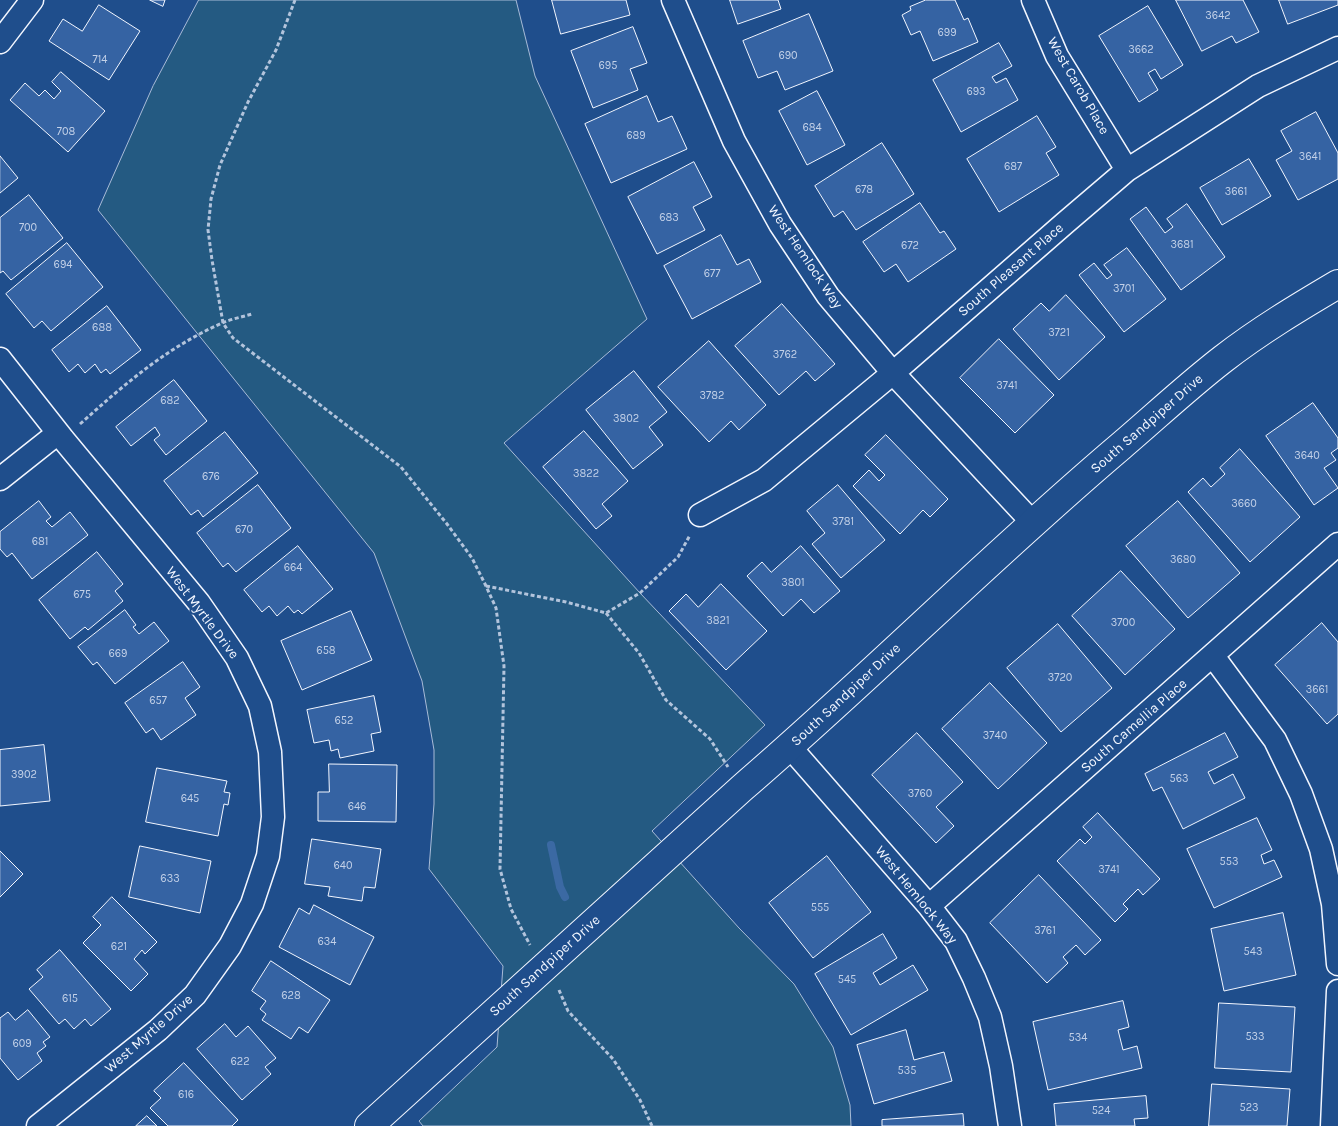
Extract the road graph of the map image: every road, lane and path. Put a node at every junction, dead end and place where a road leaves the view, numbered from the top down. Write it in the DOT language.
graph roads {
  1 [pos="32,0"];
  2 [pos="295,0"];
  3 [pos="673,0"];
  4 [pos="1033,0"];
  5 [pos="0,42"];
  6 [pos="1338,48"];
  7 [pos="1127,170"];
  8 [pos="1338,284"];
  9 [pos="252,314"];
  10 [pos="223,322"];
  11 [pos="0,359"];
  12 [pos="893,373"];
  13 [pos="60,436"];
  14 [pos="0,479"];
  15 [pos="700,515"];
  16 [pos="1033,523"];
  17 [pos="1338,544"];
  18 [pos="486,586"];
  19 [pos="606,613"];
  20 [pos="1213,656"];
  21 [pos="790,747"];
  22 [pos="742,788"];
  23 [pos="929,906"];
  24 [pos="1338,964"];
  25 [pos="546,965"];
  26 [pos="1338,991"];
  27 [pos="38,1126"];
  28 [pos="370,1126"];
  29 [pos="652,1126"];
  30 [pos="1010,1126"];
  31 [pos="1332,1126"];
  1 -- 5 [label="street"];
  2 -- 10 [label="path"];
  3 -- 12 [label="street, West Hemlock Way"];
  4 -- 7 [label="street, West Carob Place"];
  6 -- 7 [label="street, South Pleasant Place"];
  7 -- 12 [label="street, South Pleasant Place"];
  8 -- 16 [label="street, South Sandpiper Drive"];
  9 -- 10 [label="path"];
  10 -- 13 [label="path"];
  10 -- 18 [label="path"];
  11 -- 13 [label="street, West Myrtle Drive"];
  12 -- 15 [label="street, South Pleasant Place"];
  12 -- 16 [label="street, West Hemlock Way"];
  13 -- 14 [label="street"];
  13 -- 27 [label="street, West Myrtle Drive"];
  15 -- 19 [label="path"];
  16 -- 21 [label="street, South Sandpiper Drive"];
  17 -- 20 [label="street, South Camellia Place"];
  18 -- 19 [label="path"];
  18 -- 25 [label="path"];
  19 -- 22 [label="path"];
  20 -- 23 [label="street, South Camellia Place"];
  20 -- 24 [label="street"];
  21 -- 22 [label="street, South Sandpiper Drive"];
  21 -- 23 [label="street, West Hemlock Way"];
  22 -- 25 [label="street, South Sandpiper Drive"];
  23 -- 30 [label="street, West Hemlock Way"];
  25 -- 28 [label="street, South Sandpiper Drive"];
  25 -- 29 [label="path"];
  26 -- 31 [label="street"];
}
